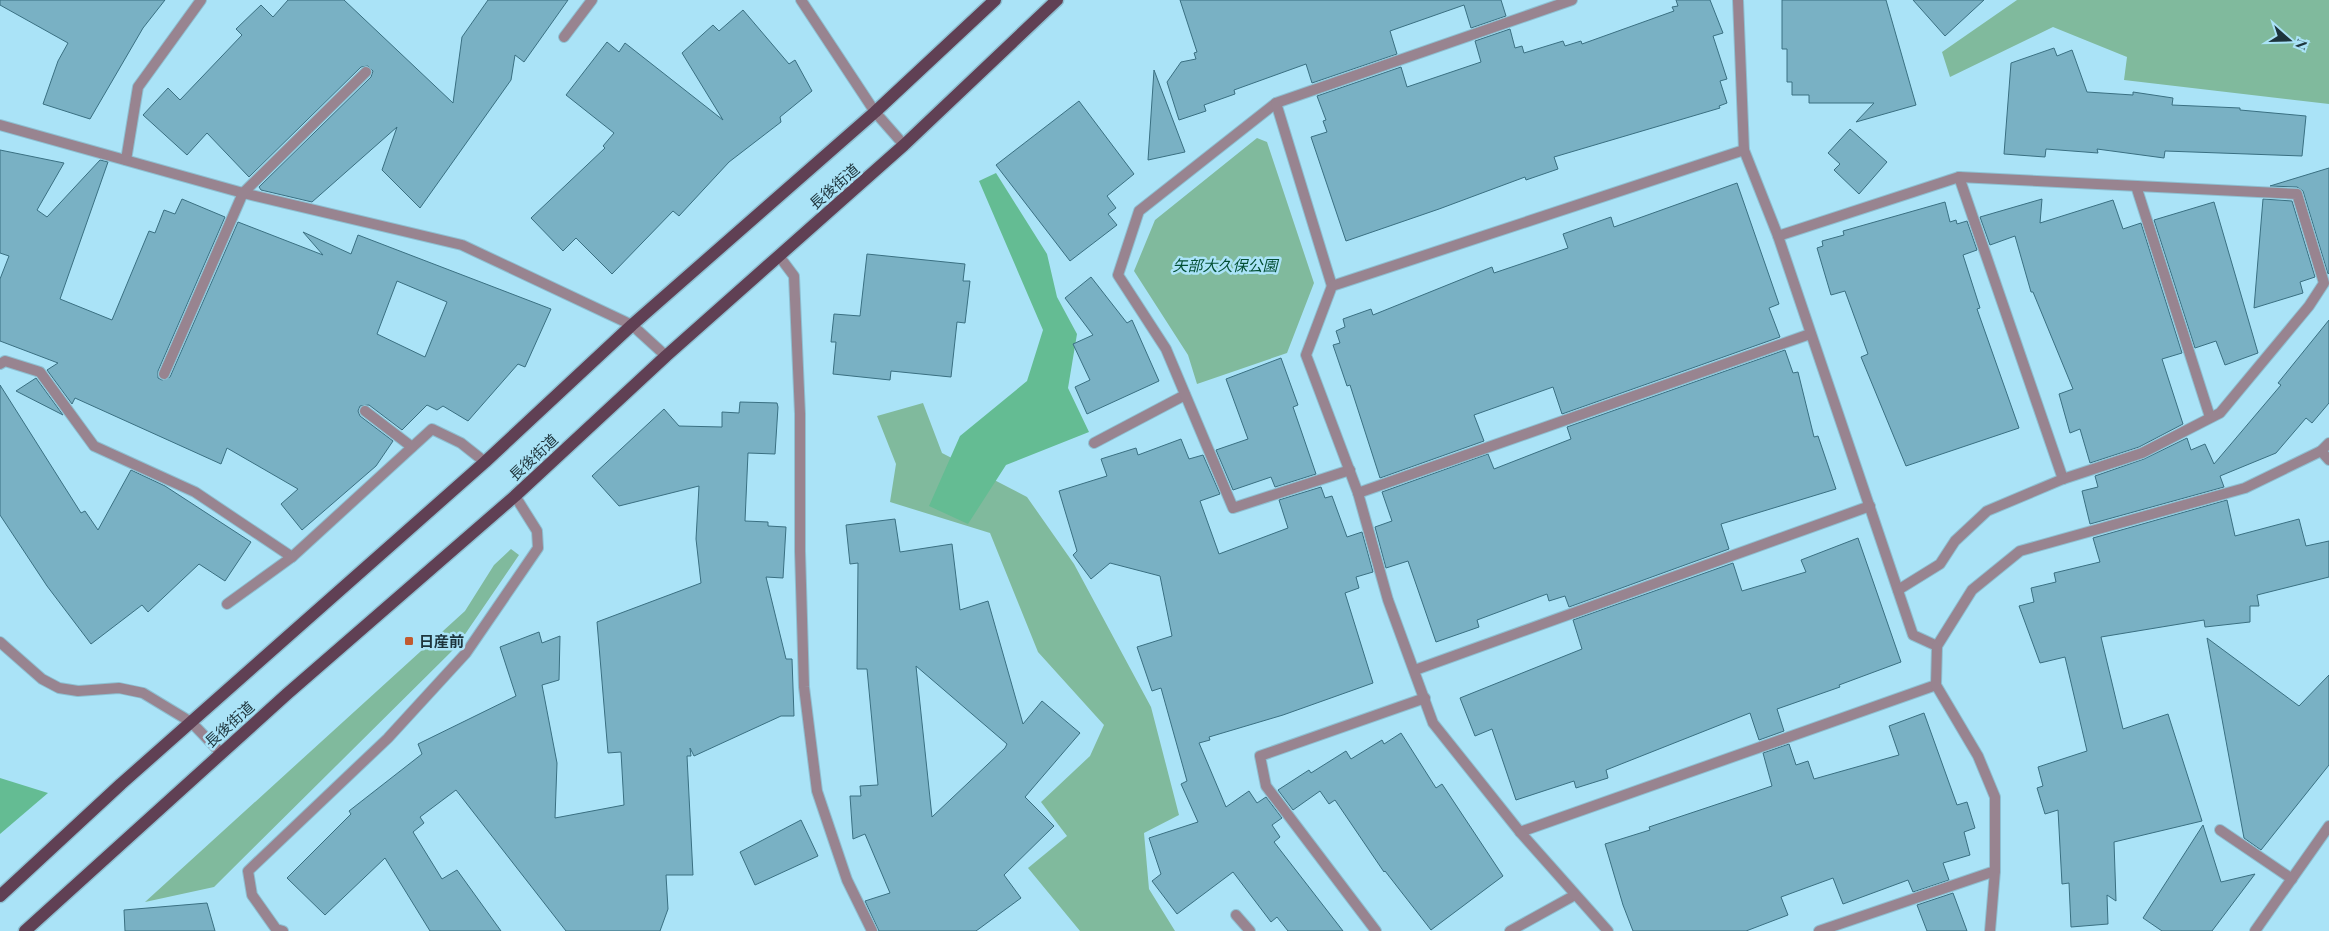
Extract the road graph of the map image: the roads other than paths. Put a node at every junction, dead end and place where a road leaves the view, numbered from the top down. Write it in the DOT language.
graph roads {
  1 [pos="201,0"];
  2 [pos="592,0"];
  3 [pos="801,0"];
  4 [pos="995,0"];
  5 [pos="1057,0"];
  6 [pos="1572,0"];
  7 [pos="1738,0"];
  8 [pos="564,37"];
  9 [pos="366,72"];
  10 [pos="1276,103"];
  11 [pos="875,112"];
  12 [pos="0,125"];
  13 [pos="904,145"];
  14 [pos="1744,150"];
  15 [pos="126,160"];
  16 [pos="1958,177"];
  17 [pos="2136,186"];
  18 [pos="243,193"];
  19 [pos="1778,236"];
  20 [pos="779,256"];
  21 [pos="1332,286"];
  22 [pos="632,325"];
  23 [pos="1810,334"];
  24 [pos="666,356"];
  25 [pos="0,364"];
  26 [pos="164,374"];
  27 [pos="1185,395"];
  28 [pos="365,411"];
  29 [pos="2210,417"];
  30 [pos="1094,443"];
  31 [pos="2329,444"];
  32 [pos="412,447"];
  33 [pos="2321,451"];
  34 [pos="2329,460"];
  35 [pos="485,462"];
  36 [pos="1350,470"];
  37 [pos="2063,479"];
  38 [pos="1358,493"];
  39 [pos="515,496"];
  40 [pos="1870,506"];
  41 [pos="292,557"];
  42 [pos="1898,590"];
  43 [pos="227,604"];
  44 [pos="0,642"];
  45 [pos="1937,646"];
  46 [pos="1415,670"];
  47 [pos="1936,685"];
  48 [pos="1425,698"];
  49 [pos="191,722"];
  50 [pos="221,753"];
  51 [pos="2329,826"];
  52 [pos="2220,830"];
  53 [pos="1520,832"];
  54 [pos="1995,871"];
  55 [pos="2292,879"];
  56 [pos="1575,895"];
  57 [pos="0,896"];
  58 [pos="1236,915"];
  59 [pos="278,930"];
  60 [pos="25,931"];
  61 [pos="872,931"];
  62 [pos="1250,931"];
  63 [pos="1376,931"];
  64 [pos="1510,931"];
  65 [pos="1608,931"];
  66 [pos="1819,931"];
  67 [pos="1990,931"];
  68 [pos="2255,931"];
  1 -- 15 [label="street"];
  2 -- 8 [label="street"];
  3 -- 11 [label="street"];
  4 -- 11 [label="main road, 長後街道"];
  5 -- 13 [label="main road, 長後街道"];
  6 -- 10 [label="street"];
  7 -- 14 [label="street"];
  9 -- 18 [label="street"];
  10 -- 21 [label="street"];
  10 -- 27 [label="street"];
  11 -- 13 [label="street"];
  11 -- 22 [label="main road, 長後街道"];
  12 -- 15 [label="street"];
  13 -- 20 [label="main road, 長後街道"];
  14 -- 19 [label="street"];
  14 -- 21 [label="street"];
  15 -- 18 [label="street"];
  16 -- 17 [label="street"];
  16 -- 19 [label="street"];
  16 -- 37 [label="street"];
  17 -- 29 [label="street"];
  17 -- 29 [label="street"];
  18 -- 22 [label="street"];
  18 -- 26 [label="street"];
  19 -- 23 [label="street"];
  20 -- 24 [label="main road, 長後街道"];
  20 -- 61 [label="street"];
  21 -- 36 [label="street"];
  22 -- 24 [label="street"];
  22 -- 35 [label="main road, 長後街道"];
  23 -- 38 [label="street"];
  23 -- 40 [label="street"];
  24 -- 39 [label="main road, 長後街道"];
  25 -- 41 [label="street"];
  27 -- 30 [label="street"];
  27 -- 36 [label="street"];
  28 -- 32 [label="street"];
  29 -- 37 [label="street"];
  31 -- 33 [label="street"];
  32 -- 35 [label="street"];
  32 -- 41 [label="street"];
  33 -- 34 [label="street"];
  33 -- 45 [label="street"];
  35 -- 49 [label="main road, 長後街道"];
  36 -- 38 [label="street"];
  37 -- 42 [label="street"];
  38 -- 46 [label="street"];
  39 -- 50 [label="main road, 長後街道"];
  39 -- 59 [label="street"];
  40 -- 42 [label="street"];
  40 -- 46 [label="street"];
  41 -- 43 [label="street"];
  42 -- 45 [label="street"];
  44 -- 49 [label="street"];
  45 -- 47 [label="street"];
  46 -- 48 [label="street"];
  47 -- 53 [label="street"];
  47 -- 54 [label="street"];
  48 -- 53 [label="street"];
  48 -- 63 [label="street"];
  49 -- 50 [label="street"];
  49 -- 57 [label="main road, 長後街道"];
  50 -- 60 [label="main road, 長後街道"];
  51 -- 55 [label="street"];
  52 -- 55 [label="street"];
  53 -- 56 [label="street"];
  54 -- 66 [label="street"];
  54 -- 67 [label="street"];
  55 -- 68 [label="street"];
  56 -- 64 [label="street"];
  56 -- 65 [label="street"];
  58 -- 62 [label="street"];
}
